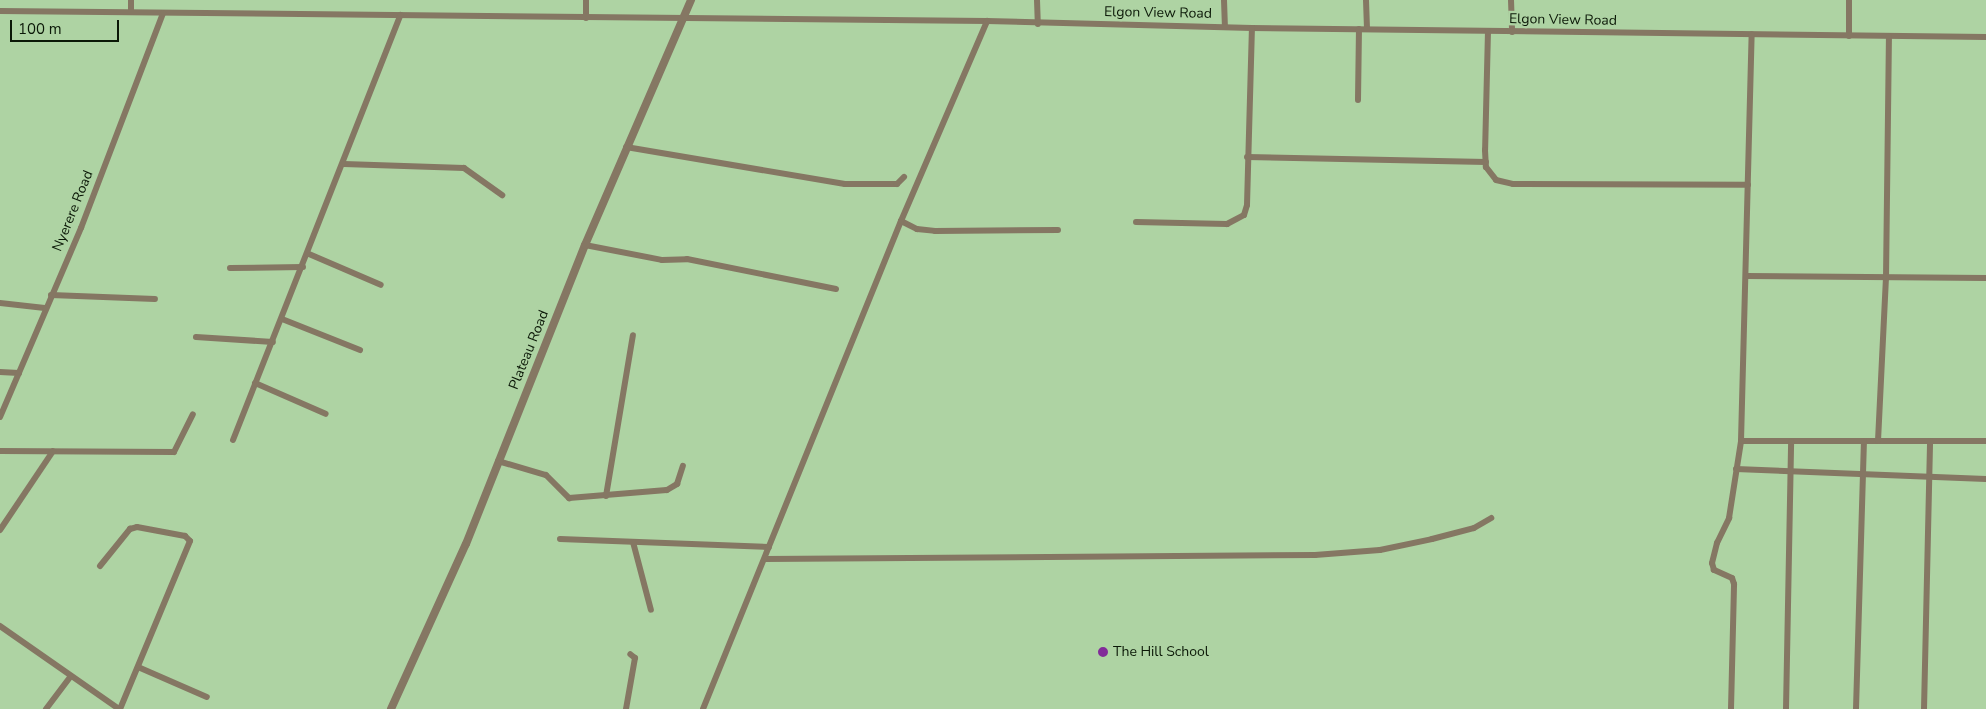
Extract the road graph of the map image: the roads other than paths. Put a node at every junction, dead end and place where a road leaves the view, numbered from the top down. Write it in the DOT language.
graph roads {
  1 [pos="131,0"];
  2 [pos="586,0"];
  3 [pos="691,0"];
  4 [pos="1037,0"];
  5 [pos="1224,0"];
  6 [pos="1366,0"];
  7 [pos="1511,0"];
  8 [pos="1849,0"];
  9 [pos="0,11"];
  10 [pos="131,12"];
  11 [pos="163,13"];
  12 [pos="400,15"];
  13 [pos="684,17"];
  14 [pos="586,18"];
  15 [pos="988,21"];
  16 [pos="1038,24"];
  17 [pos="1225,26"];
  18 [pos="1252,28"];
  19 [pos="1359,29"];
  20 [pos="1366,29"];
  21 [pos="1488,31"];
  22 [pos="1512,32"];
  23 [pos="1752,34"];
  24 [pos="1849,36"];
  25 [pos="1889,36"];
  26 [pos="1986,37"];
  27 [pos="1358,100"];
  28 [pos="626,146"];
  29 [pos="1247,158"];
  30 [pos="1486,162"];
  31 [pos="344,164"];
  32 [pos="904,177"];
  33 [pos="1748,185"];
  34 [pos="502,195"];
  35 [pos="901,221"];
  36 [pos="1136,222"];
  37 [pos="1058,230"];
  38 [pos="585,245"];
  39 [pos="309,254"];
  40 [pos="230,268"];
  41 [pos="303,268"];
  42 [pos="1746,276"];
  43 [pos="1886,278"];
  44 [pos="1986,278"];
  45 [pos="381,285"];
  46 [pos="836,289"];
  47 [pos="51,295"];
  48 [pos="155,299"];
  49 [pos="0,303"];
  50 [pos="45,308"];
  51 [pos="282,319"];
  52 [pos="633,335"];
  53 [pos="196,337"];
  54 [pos="273,342"];
  55 [pos="360,350"];
  56 [pos="0,372"];
  57 [pos="19,373"];
  58 [pos="256,383"];
  59 [pos="193,414"];
  60 [pos="326,414"];
  61 [pos="0,417"];
  62 [pos="233,440"];
  63 [pos="1878,440"];
  64 [pos="1741,441"];
  65 [pos="1864,441"];
  66 [pos="1930,441"];
  67 [pos="1986,441"];
  68 [pos="1791,442"];
  69 [pos="0,451"];
  70 [pos="53,451"];
  71 [pos="498,461"];
  72 [pos="684,466"];
  73 [pos="1736,469"];
  74 [pos="1790,471"];
  75 [pos="1861,474"];
  76 [pos="1930,474"];
  77 [pos="1986,479"];
  78 [pos="606,496"];
  79 [pos="1491,518"];
  80 [pos="0,530"];
  81 [pos="560,539"];
  82 [pos="633,542"];
  83 [pos="769,547"];
  84 [pos="766,559"];
  85 [pos="100,566"];
  86 [pos="651,610"];
  87 [pos="0,626"];
  88 [pos="630,654"];
  89 [pos="138,668"];
  90 [pos="71,676"];
  91 [pos="207,697"];
  92 [pos="46,709"];
  93 [pos="120,709"];
  94 [pos="391,709"];
  95 [pos="626,709"];
  96 [pos="703,709"];
  97 [pos="1731,709"];
  98 [pos="1786,709"];
  99 [pos="1856,709"];
  100 [pos="1924,709"];
  1 -- 10 [label="street"];
  2 -- 14 [label="street"];
  3 -- 13 [label="street, Plateau Road"];
  4 -- 16 [label="street"];
  5 -- 17 [label="street"];
  6 -- 20 [label="street"];
  7 -- 22 [label="street"];
  8 -- 24 [label="street"];
  9 -- 10 [label="street, Elgon View Road"];
  10 -- 11 [label="street, Elgon View Road"];
  11 -- 12 [label="street, Elgon View Road"];
  11 -- 47 [label="street, Nyerere Road"];
  12 -- 14 [label="street, Elgon View Road"];
  12 -- 31 [label="street"];
  13 -- 14 [label="street, Elgon View Road"];
  13 -- 15 [label="street, Elgon View Road"];
  13 -- 28 [label="street, Plateau Road"];
  15 -- 16 [label="street, Elgon View Road"];
  15 -- 35 [label="street"];
  16 -- 17 [label="street, Elgon View Road"];
  17 -- 18 [label="street, Elgon View Road"];
  18 -- 19 [label="street, Elgon View Road"];
  18 -- 29 [label="street"];
  19 -- 20 [label="street, Elgon View Road"];
  19 -- 27 [label="street"];
  20 -- 21 [label="street, Elgon View Road"];
  21 -- 22 [label="street, Elgon View Road"];
  21 -- 30 [label="street"];
  22 -- 23 [label="street, Elgon View Road"];
  23 -- 24 [label="street, Elgon View Road"];
  23 -- 33 [label="street"];
  24 -- 25 [label="street, Elgon View Road"];
  25 -- 26 [label="street, Elgon View Road"];
  25 -- 43 [label="street"];
  28 -- 32 [label="street"];
  28 -- 38 [label="street, Plateau Road"];
  29 -- 30 [label="street"];
  29 -- 36 [label="street"];
  30 -- 33 [label="street"];
  31 -- 34 [label="street"];
  31 -- 39 [label="street"];
  33 -- 42 [label="street"];
  35 -- 37 [label="street"];
  35 -- 83 [label="street"];
  38 -- 46 [label="street"];
  38 -- 71 [label="street, Plateau Road"];
  39 -- 41 [label="street"];
  39 -- 45 [label="street"];
  40 -- 41 [label="street"];
  41 -- 51 [label="street"];
  42 -- 43 [label="street"];
  42 -- 64 [label="street"];
  43 -- 44 [label="street"];
  43 -- 63 [label="street"];
  47 -- 48 [label="street"];
  47 -- 50 [label="street, Nyerere Road"];
  49 -- 50 [label="street"];
  50 -- 57 [label="street, Nyerere Road"];
  51 -- 54 [label="street"];
  51 -- 55 [label="street"];
  52 -- 78 [label="street"];
  53 -- 54 [label="street"];
  54 -- 58 [label="street"];
  56 -- 57 [label="street"];
  57 -- 61 [label="street, Nyerere Road"];
  58 -- 60 [label="street"];
  58 -- 62 [label="street"];
  59 -- 70 [label="street"];
  63 -- 65 [label="street"];
  63 -- 66 [label="street"];
  64 -- 68 [label="street"];
  64 -- 73 [label="street"];
  65 -- 68 [label="street"];
  65 -- 75 [label="street"];
  66 -- 67 [label="street"];
  66 -- 76 [label="street"];
  68 -- 74 [label="street"];
  69 -- 70 [label="street"];
  70 -- 80 [label="street"];
  71 -- 78 [label="street"];
  71 -- 94 [label="street, Plateau Road"];
  72 -- 78 [label="street"];
  73 -- 74 [label="street"];
  73 -- 97 [label="street"];
  74 -- 75 [label="street"];
  74 -- 98 [label="street"];
  75 -- 76 [label="street"];
  75 -- 99 [label="street"];
  76 -- 77 [label="street"];
  76 -- 100 [label="street"];
  79 -- 84 [label="street"];
  81 -- 82 [label="street"];
  82 -- 83 [label="street"];
  82 -- 86 [label="street"];
  83 -- 84 [label="street"];
  84 -- 96 [label="street"];
  85 -- 89 [label="street"];
  87 -- 90 [label="street"];
  88 -- 95 [label="street"];
  89 -- 91 [label="street"];
  89 -- 93 [label="street"];
  90 -- 92 [label="street"];
  90 -- 93 [label="street"];
}
